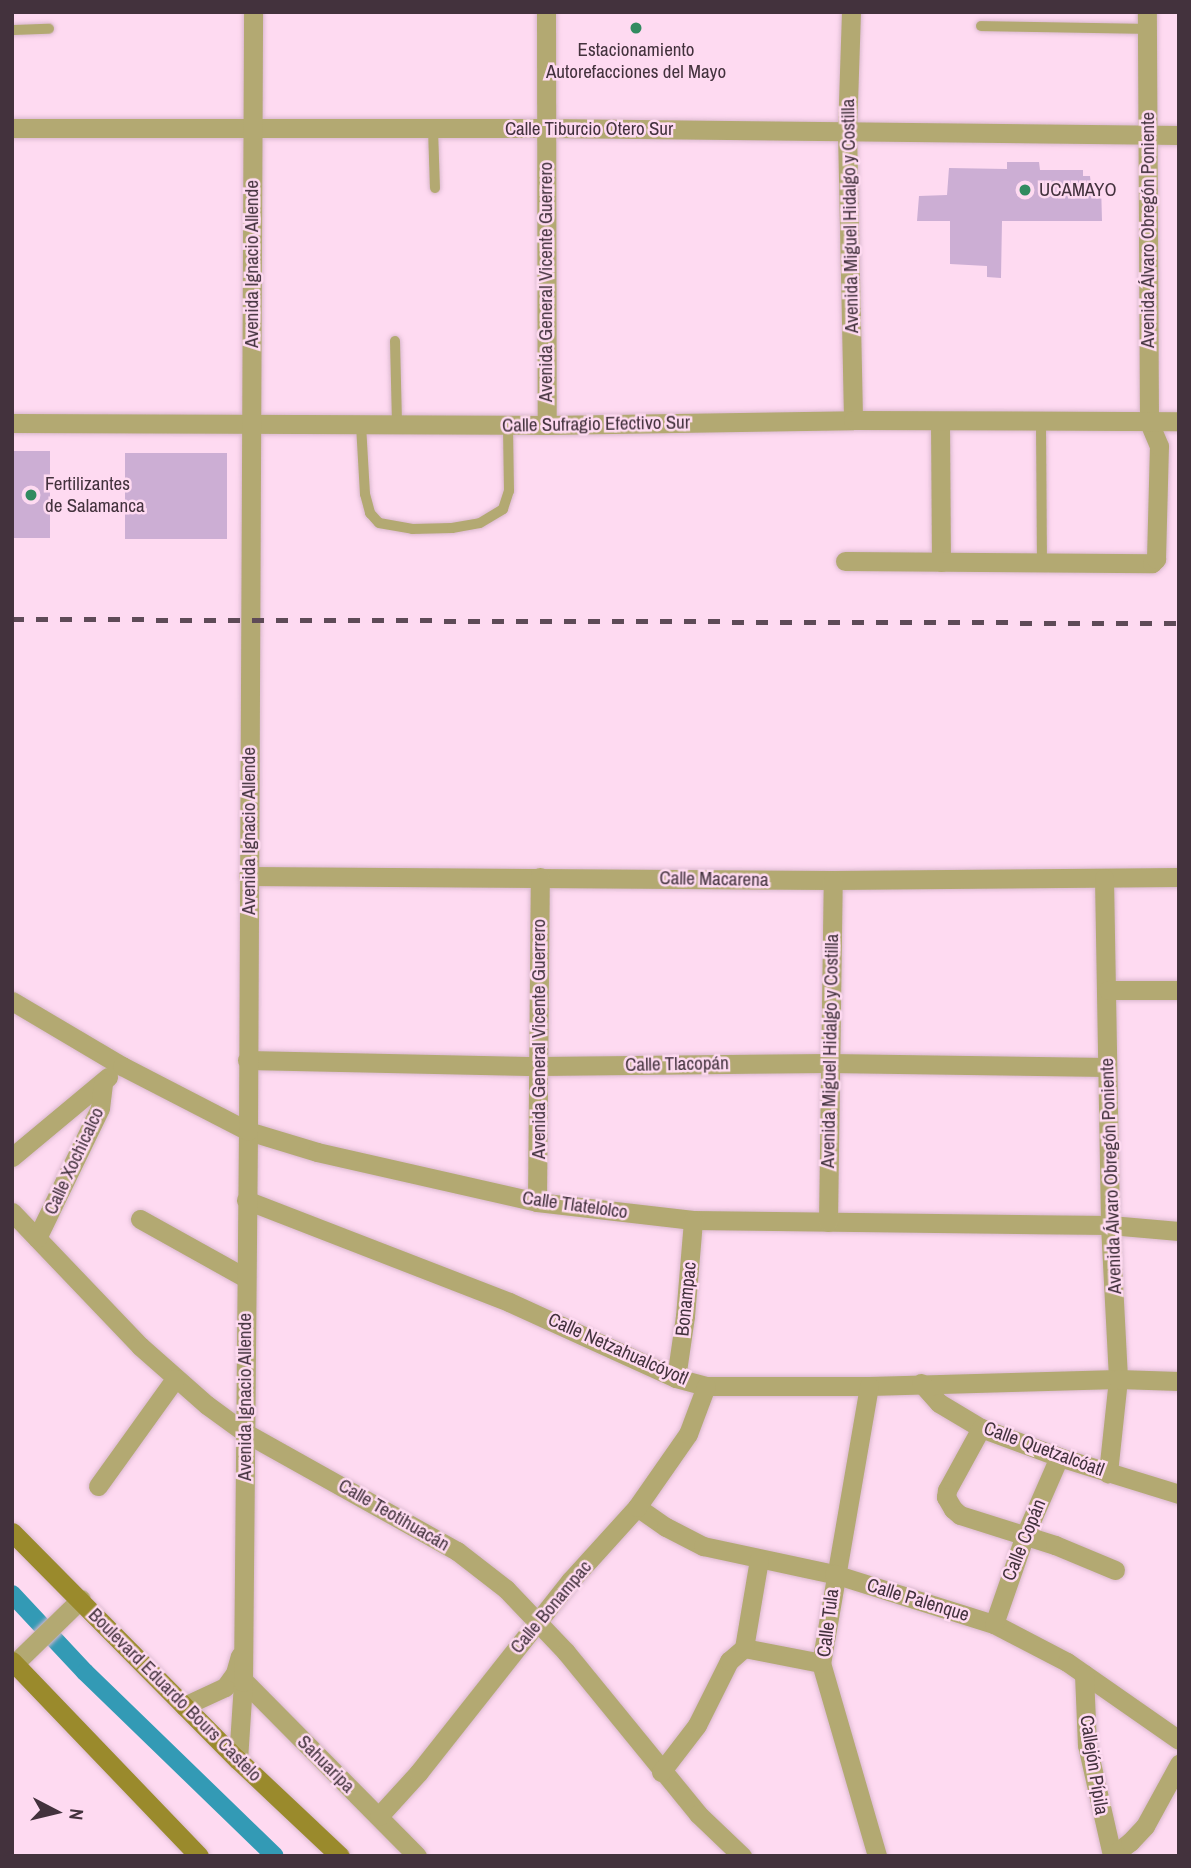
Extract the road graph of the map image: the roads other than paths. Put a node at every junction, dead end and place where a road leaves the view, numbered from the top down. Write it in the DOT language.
graph roads {
  1 [pos="253,12"];
  2 [pos="546,12"];
  3 [pos="851,12"];
  4 [pos="1147,21"];
  5 [pos="981,26"];
  6 [pos="49,29"];
  7 [pos="12,30"];
  8 [pos="12,128"];
  9 [pos="253,128"];
  10 [pos="546,128"];
  11 [pos="433,129"];
  12 [pos="848,131"];
  13 [pos="1164,134"];
  14 [pos="435,188"];
  15 [pos="395,341"];
  16 [pos="853,420"];
  17 [pos="940,421"];
  18 [pos="1149,422"];
  19 [pos="12,423"];
  20 [pos="1041,423"];
  21 [pos="252,424"];
  22 [pos="1179,424"];
  23 [pos="360,425"];
  24 [pos="397,425"];
  25 [pos="508,425"];
  26 [pos="547,425"];
  27 [pos="1159,446"];
  28 [pos="845,561"];
  29 [pos="941,562"];
  30 [pos="1042,562"];
  31 [pos="248,877"];
  32 [pos="540,877"];
  33 [pos="1179,877"];
  34 [pos="1104,878"];
  35 [pos="833,880"];
  36 [pos="1108,990"];
  37 [pos="1179,990"];
  38 [pos="12,1001"];
  39 [pos="247,1060"];
  40 [pos="829,1063"];
  41 [pos="122,1066"];
  42 [pos="540,1066"];
  43 [pos="1107,1067"];
  44 [pos="103,1082"];
  45 [pos="248,1131"];
  46 [pos="12,1157"];
  47 [pos="246,1200"];
  48 [pos="537,1202"];
  49 [pos="12,1212"];
  50 [pos="140,1219"];
  51 [pos="693,1220"];
  52 [pos="828,1222"];
  53 [pos="1110,1225"];
  54 [pos="1179,1231"];
  55 [pos="37,1238"];
  56 [pos="246,1278"];
  57 [pos="676,1378"];
  58 [pos="1118,1378"];
  59 [pos="175,1379"];
  60 [pos="1179,1381"];
  61 [pos="921,1383"];
  62 [pos="706,1386"];
  63 [pos="869,1386"];
  64 [pos="981,1428"];
  65 [pos="244,1432"];
  66 [pos="1059,1457"];
  67 [pos="1108,1473"];
  68 [pos="98,1486"];
  69 [pos="1179,1494"];
  70 [pos="637,1507"];
  71 [pos="12,1532"];
  72 [pos="1025,1535"];
  73 [pos="759,1559"];
  74 [pos="1115,1570"];
  75 [pos="834,1574"];
  76 [pos="75,1605"];
  77 [pos="538,1621"];
  78 [pos="994,1624"];
  79 [pos="744,1648"];
  80 [pos="15,1661"];
  81 [pos="821,1663"];
  82 [pos="1084,1674"];
  83 [pos="239,1677"];
  84 [pos="184,1706"];
  85 [pos="1179,1740"];
  86 [pos="238,1760"];
  87 [pos="1179,1764"];
  88 [pos="661,1772"];
  89 [pos="379,1816"];
  90 [pos="191,1853"];
  91 [pos="340,1856"];
  92 [pos="417,1856"];
  93 [pos="742,1856"];
  94 [pos="877,1856"];
  95 [pos="1112,1856"];
  1 -- 9 [label="street, Avenida Ignacio Allende"];
  2 -- 10 [label="street, Avenida General Vicente Guerrero"];
  3 -- 12 [label="street, Avenida Miguel Hidalgo y Costilla"];
  4 -- 5 [label="lane"];
  4 -- 13 [label="street, Avenida Álvaro Obregón Poniente"];
  6 -- 7 [label="lane"];
  8 -- 9 [label="street, Calle Tiburcio Otero Sur"];
  9 -- 11 [label="street, Calle Tiburcio Otero Sur"];
  9 -- 21 [label="street, Avenida Ignacio Allende"];
  10 -- 11 [label="street, Calle Tiburcio Otero Sur"];
  10 -- 12 [label="street, Calle Tiburcio Otero Sur"];
  10 -- 26 [label="street, Avenida General Vicente Guerrero"];
  11 -- 14 [label="lane"];
  12 -- 13 [label="street, Calle Tiburcio Otero Sur"];
  12 -- 16 [label="street, Avenida Miguel Hidalgo y Costilla"];
  13 -- 18 [label="street, Avenida Álvaro Obregón Poniente"];
  15 -- 24 [label="lane"];
  16 -- 17 [label="street, Calle Sufragio Efectivo Sur"];
  16 -- 26 [label="street, Calle Sufragio Efectivo Sur"];
  17 -- 20 [label="street, Calle Sufragio Efectivo Sur"];
  17 -- 29 [label="street"];
  18 -- 20 [label="street, Calle Sufragio Efectivo Sur"];
  18 -- 22 [label="street, Calle Sufragio Efectivo Sur"];
  18 -- 27 [label="street, Avenida Álvaro Obregón Poniente"];
  19 -- 21 [label="street, Calle Sufragio Efectivo Sur"];
  20 -- 30 [label="lane"];
  21 -- 23 [label="street, Calle Sufragio Efectivo Sur"];
  21 -- 31 [label="street, Avenida Ignacio Allende"];
  22 -- 27 [label="street"];
  23 -- 24 [label="street, Calle Sufragio Efectivo Sur"];
  23 -- 25 [label="lane"];
  24 -- 25 [label="street, Calle Sufragio Efectivo Sur"];
  25 -- 26 [label="street, Calle Sufragio Efectivo Sur"];
  27 -- 30 [label="street, Avenida Álvaro Obregón Poniente"];
  28 -- 29 [label="street"];
  29 -- 30 [label="street"];
  31 -- 32 [label="street, Calle Macarena"];
  31 -- 39 [label="street, Avenida Ignacio Allende"];
  32 -- 35 [label="street, Calle Macarena"];
  32 -- 42 [label="street, Avenida General Vicente Guerrero"];
  33 -- 34 [label="street, Calle Macarena"];
  34 -- 35 [label="street, Calle Macarena"];
  34 -- 36 [label="street, Avenida Álvaro Obregón Poniente"];
  35 -- 40 [label="street, Avenida Miguel Hidalgo y Costilla"];
  36 -- 37 [label="street"];
  36 -- 43 [label="street, Avenida Álvaro Obregón Poniente"];
  38 -- 41 [label="street, Calle Tlatelolco"];
  39 -- 42 [label="street, Calle Tlacopán"];
  39 -- 45 [label="street, Avenida Ignacio Allende"];
  40 -- 42 [label="street, Calle Tlacopán"];
  40 -- 43 [label="street, Calle Tlacopán"];
  40 -- 52 [label="street, Avenida Miguel Hidalgo y Costilla"];
  41 -- 44 [label="street"];
  41 -- 45 [label="street, Calle Tlatelolco"];
  42 -- 48 [label="street, Avenida General Vicente Guerrero"];
  43 -- 53 [label="street, Avenida Álvaro Obregón Poniente"];
  44 -- 46 [label="street"];
  44 -- 55 [label="street, Calle Xochicalco"];
  45 -- 47 [label="street, Avenida Ignacio Allende"];
  45 -- 48 [label="street, Calle Tlatelolco"];
  47 -- 56 [label="street, Avenida Ignacio Allende"];
  47 -- 57 [label="street, Calle Netzahualcóyotl"];
  48 -- 51 [label="street, Calle Tlatelolco"];
  49 -- 55 [label="street, Calle Teotihuacán"];
  50 -- 56 [label="street"];
  51 -- 52 [label="street, Calle Tlatelolco"];
  51 -- 57 [label="street, Bonampac"];
  52 -- 53 [label="street, Calle Tlatelolco"];
  53 -- 54 [label="street, Calle Tlatelolco"];
  53 -- 58 [label="street, Avenida Álvaro Obregón Poniente"];
  55 -- 59 [label="street, Calle Teotihuacán"];
  56 -- 65 [label="street, Avenida Ignacio Allende"];
  57 -- 62 [label="street, Calle Netzahualcóyotl"];
  58 -- 60 [label="street, Calle Netzahualcóyotl"];
  58 -- 61 [label="street, Calle Netzahualcóyotl"];
  58 -- 67 [label="street, Avenida Álvaro Obregón Poniente"];
  59 -- 65 [label="street, Calle Teotihuacán"];
  59 -- 68 [label="street"];
  61 -- 63 [label="street, Calle Netzahualcóyotl"];
  61 -- 64 [label="street, Calle Quetzalcóatl"];
  62 -- 63 [label="street, Calle Netzahualcóyotl"];
  62 -- 70 [label="street, Calle Bonampac"];
  63 -- 75 [label="street, Calle Tula"];
  64 -- 66 [label="street, Calle Quetzalcóatl"];
  64 -- 72 [label="street"];
  65 -- 77 [label="street, Calle Teotihuacán"];
  65 -- 83 [label="street, Avenida Ignacio Allende"];
  66 -- 67 [label="street, Calle Quetzalcóatl"];
  66 -- 72 [label="street, Calle Copán"];
  67 -- 69 [label="street, Calle Quetzalcóatl"];
  70 -- 73 [label="street, Calle Palenque"];
  70 -- 77 [label="street, Calle Bonampac"];
  71 -- 76 [label="main road, Boulevard Eduardo Bours Castelo"];
  72 -- 74 [label="street"];
  72 -- 78 [label="street, Calle Copán"];
  73 -- 75 [label="street, Calle Palenque"];
  73 -- 79 [label="street"];
  75 -- 78 [label="street, Calle Palenque"];
  75 -- 81 [label="street, Calle Tula"];
  76 -- 80 [label="street"];
  76 -- 84 [label="main road, Boulevard Eduardo Bours Castelo"];
  77 -- 88 [label="street, Calle Teotihuacán"];
  77 -- 89 [label="street, Calle Bonampac"];
  78 -- 82 [label="street, Calle Palenque"];
  79 -- 81 [label="street"];
  79 -- 88 [label="street"];
  80 -- 90 [label="main road"];
  81 -- 94 [label="street, Calle Tula"];
  82 -- 85 [label="street, Calle Palenque"];
  82 -- 95 [label="street, Callejón Pípila"];
  83 -- 84 [label="street"];
  83 -- 86 [label="street, Avenida Ignacio Allende"];
  83 -- 89 [label="street, Sahuaripa"];
  84 -- 86 [label="main road, Boulevard Eduardo Bours Castelo"];
  86 -- 91 [label="main road, Boulevard Eduardo Bours Castelo"];
  87 -- 95 [label="street"];
  88 -- 93 [label="street, Calle Teotihuacán"];
  89 -- 92 [label="street, Sahuaripa"];
}
